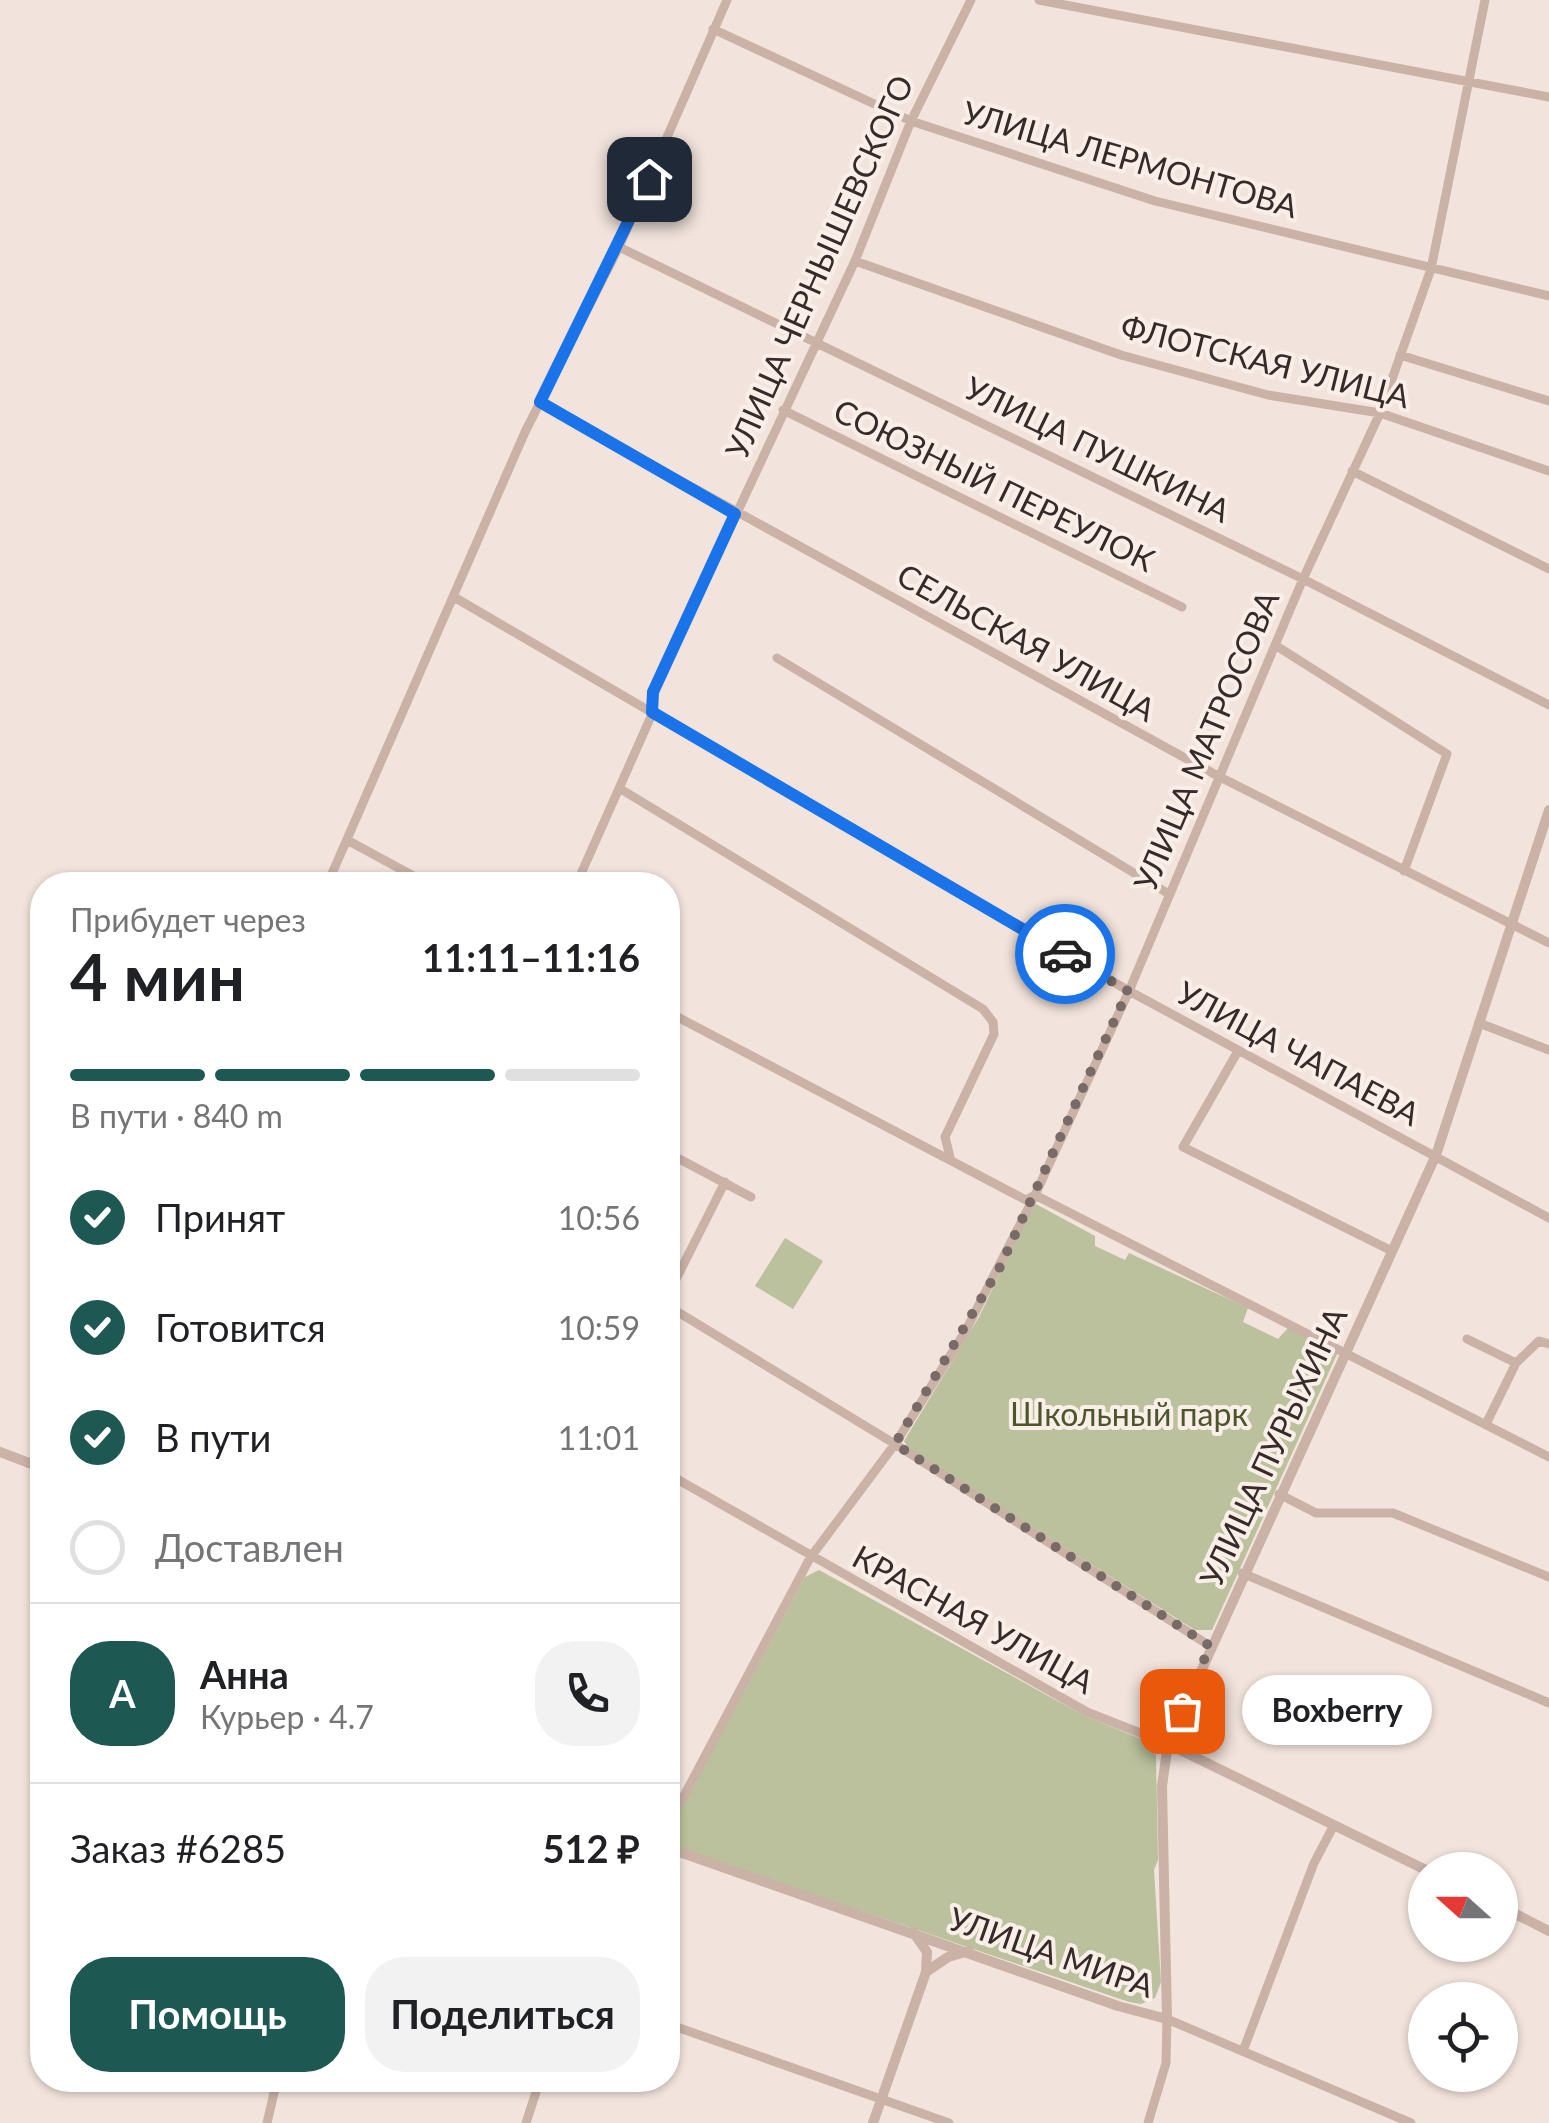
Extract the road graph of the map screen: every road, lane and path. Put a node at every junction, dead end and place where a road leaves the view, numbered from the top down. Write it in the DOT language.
graph roads {
  1 [pos="727,0"];
  2 [pos="971,0"];
  3 [pos="1039,0"];
  4 [pos="1485,0"];
  5 [pos="713,29"];
  6 [pos="1468,82"];
  7 [pos="1549,97"];
  8 [pos="910,121"];
  9 [pos="620,246"];
  10 [pos="855,261"];
  11 [pos="1431,269"];
  12 [pos="1549,296"];
  13 [pos="816,340"];
  14 [pos="1400,356"];
  15 [pos="1549,401"];
  16 [pos="540,402"];
  17 [pos="784,410"];
  18 [pos="1380,413"];
  19 [pos="1352,471"];
  20 [pos="1549,472"];
  21 [pos="735,514"];
  22 [pos="1549,570"];
  23 [pos="1303,579"];
  24 [pos="454,597"];
  25 [pos="1182,607"];
  26 [pos="1274,645"];
  27 [pos="777,658"];
  28 [pos="1549,705"];
  29 [pos="652,712"];
  30 [pos="1218,776"];
  31 [pos="619,788"];
  32 [pos="1549,810"];
  33 [pos="347,840"];
  34 [pos="1404,871"];
  35 [pos="333,872"];
  36 [pos="406,872"];
  37 [pos="582,872"];
  38 [pos="1169,894"];
  39 [pos="1511,928"];
  40 [pos="1549,943"];
  41 [pos="1128,991"];
  42 [pos="680,1018"];
  43 [pos="1480,1023"];
  44 [pos="1238,1050"];
  45 [pos="1549,1050"];
  46 [pos="1436,1155"];
  47 [pos="680,1159"];
  48 [pos="950,1160"];
  49 [pos="726,1182"];
  50 [pos="1035,1195"];
  51 [pos="751,1197"];
  52 [pos="1549,1218"];
  53 [pos="1392,1251"];
  54 [pos="680,1272"];
  55 [pos="680,1313"];
  56 [pos="1467,1338"];
  57 [pos="1549,1344"];
  58 [pos="1346,1350"];
  59 [pos="1516,1362"];
  60 [pos="1486,1424"];
  61 [pos="895,1444"];
  62 [pos="0,1452"];
  63 [pos="1549,1457"];
  64 [pos="30,1463"];
  65 [pos="680,1481"];
  66 [pos="1279,1494"];
  67 [pos="810,1558"];
  68 [pos="1242,1574"];
  69 [pos="1549,1577"];
  70 [pos="1210,1646"];
  71 [pos="1549,1704"];
  72 [pos="1168,1744"];
  73 [pos="680,1803"];
  74 [pos="1334,1825"];
  75 [pos="680,1852"];
  76 [pos="1408,1861"];
  77 [pos="1518,1915"];
  78 [pos="1549,1930"];
  79 [pos="914,1932"];
  80 [pos="970,1951"];
  81 [pos="926,1972"];
  82 [pos="1167,2019"];
  83 [pos="680,2028"];
  84 [pos="1243,2051"];
  85 [pos="273,2092"];
  86 [pos="536,2092"];
  87 [pos="881,2096"];
  88 [pos="267,2123"];
  89 [pos="526,2123"];
  90 [pos="873,2123"];
  91 [pos="949,2123"];
  92 [pos="1148,2123"];
  93 [pos="1411,2123"];
  1 -- 5 [label="street"];
  2 -- 8 [label="street, УЛИЦА ЧЕРНЫШЕВСКОГО"];
  3 -- 6 [label="street"];
  4 -- 6 [label="street, УЛИЦА МАТРОСОВА"];
  5 -- 8 [label="street, УЛИЦА ЛЕРМОНТОВА"];
  5 -- 9 [label="street"];
  6 -- 7 [label="street"];
  6 -- 11 [label="street, УЛИЦА МАТРОСОВА"];
  8 -- 10 [label="street, УЛИЦА ЧЕРНЫШЕВСКОГО"];
  8 -- 11 [label="street, УЛИЦА ЛЕРМОНТОВА"];
  9 -- 13 [label="street, УЛИЦА ПУШКИНА"];
  9 -- 16 [label="street"];
  10 -- 13 [label="street, УЛИЦА ЧЕРНЫШЕВСКОГО"];
  10 -- 18 [label="street, ФЛОТСКАЯ УЛИЦА"];
  11 -- 12 [label="street, УЛИЦА ЛЕРМОНТОВА"];
  11 -- 14 [label="street, УЛИЦА МАТРОСОВА"];
  13 -- 17 [label="street, УЛИЦА ЧЕРНЫШЕВСКОГО"];
  13 -- 23 [label="street, УЛИЦА ПУШКИНА"];
  14 -- 15 [label="street"];
  14 -- 18 [label="street, УЛИЦА МАТРОСОВА"];
  16 -- 21 [label="street, СЕЛЬСКАЯ УЛИЦА"];
  16 -- 24 [label="street"];
  17 -- 21 [label="street, УЛИЦА ЧЕРНЫШЕВСКОГО"];
  17 -- 25 [label="street, СОЮЗНЫЙ ПЕРЕУЛОК"];
  18 -- 19 [label="street, УЛИЦА МАТРОСОВА"];
  18 -- 20 [label="street, ФЛОТСКАЯ УЛИЦА"];
  19 -- 22 [label="street"];
  19 -- 23 [label="street, УЛИЦА МАТРОСОВА"];
  21 -- 29 [label="street, УЛИЦА ЧЕРНЫШЕВСКОГО"];
  21 -- 30 [label="street, СЕЛЬСКАЯ УЛИЦА"];
  23 -- 26 [label="street, УЛИЦА МАТРОСОВА"];
  23 -- 28 [label="street, УЛИЦА ПУШКИНА"];
  24 -- 29 [label="street, УЛИЦА ЧАПАЕВА"];
  24 -- 33 [label="street"];
  26 -- 30 [label="street, УЛИЦА МАТРОСОВА"];
  26 -- 34 [label="street"];
  27 -- 38 [label="street"];
  29 -- 31 [label="street, УЛИЦА ЧЕРНЫШЕВСКОГО"];
  29 -- 41 [label="street, УЛИЦА ЧАПАЕВА"];
  30 -- 34 [label="street, СЕЛЬСКАЯ УЛИЦА"];
  30 -- 38 [label="street, УЛИЦА МАТРОСОВА"];
  31 -- 37 [label="street, УЛИЦА ЧЕРНЫШЕВСКОГО"];
  31 -- 48 [label="street"];
  32 -- 39 [label="street, УЛИЦА ПУРЫХИНА"];
  33 -- 35 [label="street"];
  33 -- 36 [label="street"];
  34 -- 39 [label="street, СЕЛЬСКАЯ УЛИЦА"];
  38 -- 41 [label="street, УЛИЦА МАТРОСОВА"];
  39 -- 40 [label="street, СЕЛЬСКАЯ УЛИЦА"];
  39 -- 43 [label="street, УЛИЦА ПУРЫХИНА"];
  41 -- 44 [label="street, УЛИЦА ЧАПАЕВА"];
  41 -- 50 [label="street, УЛИЦА МАТРОСОВА"];
  42 -- 48 [label="street"];
  43 -- 45 [label="street"];
  43 -- 46 [label="street, УЛИЦА ПУРЫХИНА"];
  44 -- 46 [label="street, УЛИЦА ЧАПАЕВА"];
  44 -- 53 [label="street"];
  46 -- 52 [label="street, УЛИЦА ЧАПАЕВА"];
  46 -- 53 [label="street, УЛИЦА ПУРЫХИНА"];
  47 -- 49 [label="street"];
  48 -- 50 [label="street"];
  49 -- 51 [label="street"];
  49 -- 54 [label="street"];
  50 -- 58 [label="street"];
  50 -- 61 [label="street, УЛИЦА МАТРОСОВА"];
  53 -- 58 [label="street, УЛИЦА ПУРЫХИНА"];
  55 -- 61 [label="street"];
  56 -- 59 [label="street"];
  57 -- 59 [label="street"];
  58 -- 60 [label="street"];
  58 -- 66 [label="street, УЛИЦА ПУРЫХИНА"];
  59 -- 60 [label="street"];
  60 -- 63 [label="street"];
  61 -- 67 [label="street, УЛИЦА МАТРОСОВА"];
  61 -- 70 [label="street"];
  62 -- 64 [label="street"];
  65 -- 67 [label="street, КРАСНАЯ УЛИЦА"];
  66 -- 68 [label="street, УЛИЦА ПУРЫХИНА"];
  66 -- 69 [label="street"];
  67 -- 72 [label="street, КРАСНАЯ УЛИЦА"];
  67 -- 73 [label="street, УЛИЦА МАТРОСОВА"];
  68 -- 70 [label="street, УЛИЦА ПУРЫХИНА"];
  68 -- 71 [label="street"];
  70 -- 72 [label="street, УЛИЦА ПУРЫХИНА"];
  72 -- 74 [label="street, КРАСНАЯ УЛИЦА"];
  72 -- 82 [label="street, УЛИЦА ПУРЫХИНА"];
  74 -- 76 [label="street, КРАСНАЯ УЛИЦА"];
  74 -- 84 [label="street"];
  75 -- 79 [label="street, УЛИЦА МИРА"];
  77 -- 78 [label="street"];
  79 -- 80 [label="street, УЛИЦА МИРА"];
  79 -- 81 [label="street"];
  80 -- 81 [label="street"];
  80 -- 82 [label="street, УЛИЦА МИРА"];
  81 -- 87 [label="street"];
  82 -- 84 [label="street, УЛИЦА МИРА"];
  82 -- 92 [label="street, УЛИЦА ПУРЫХИНА"];
  83 -- 87 [label="street"];
  84 -- 93 [label="street, УЛИЦА МИРА"];
  85 -- 88 [label="street"];
  86 -- 89 [label="street"];
  87 -- 90 [label="street"];
  87 -- 91 [label="street"];
}
